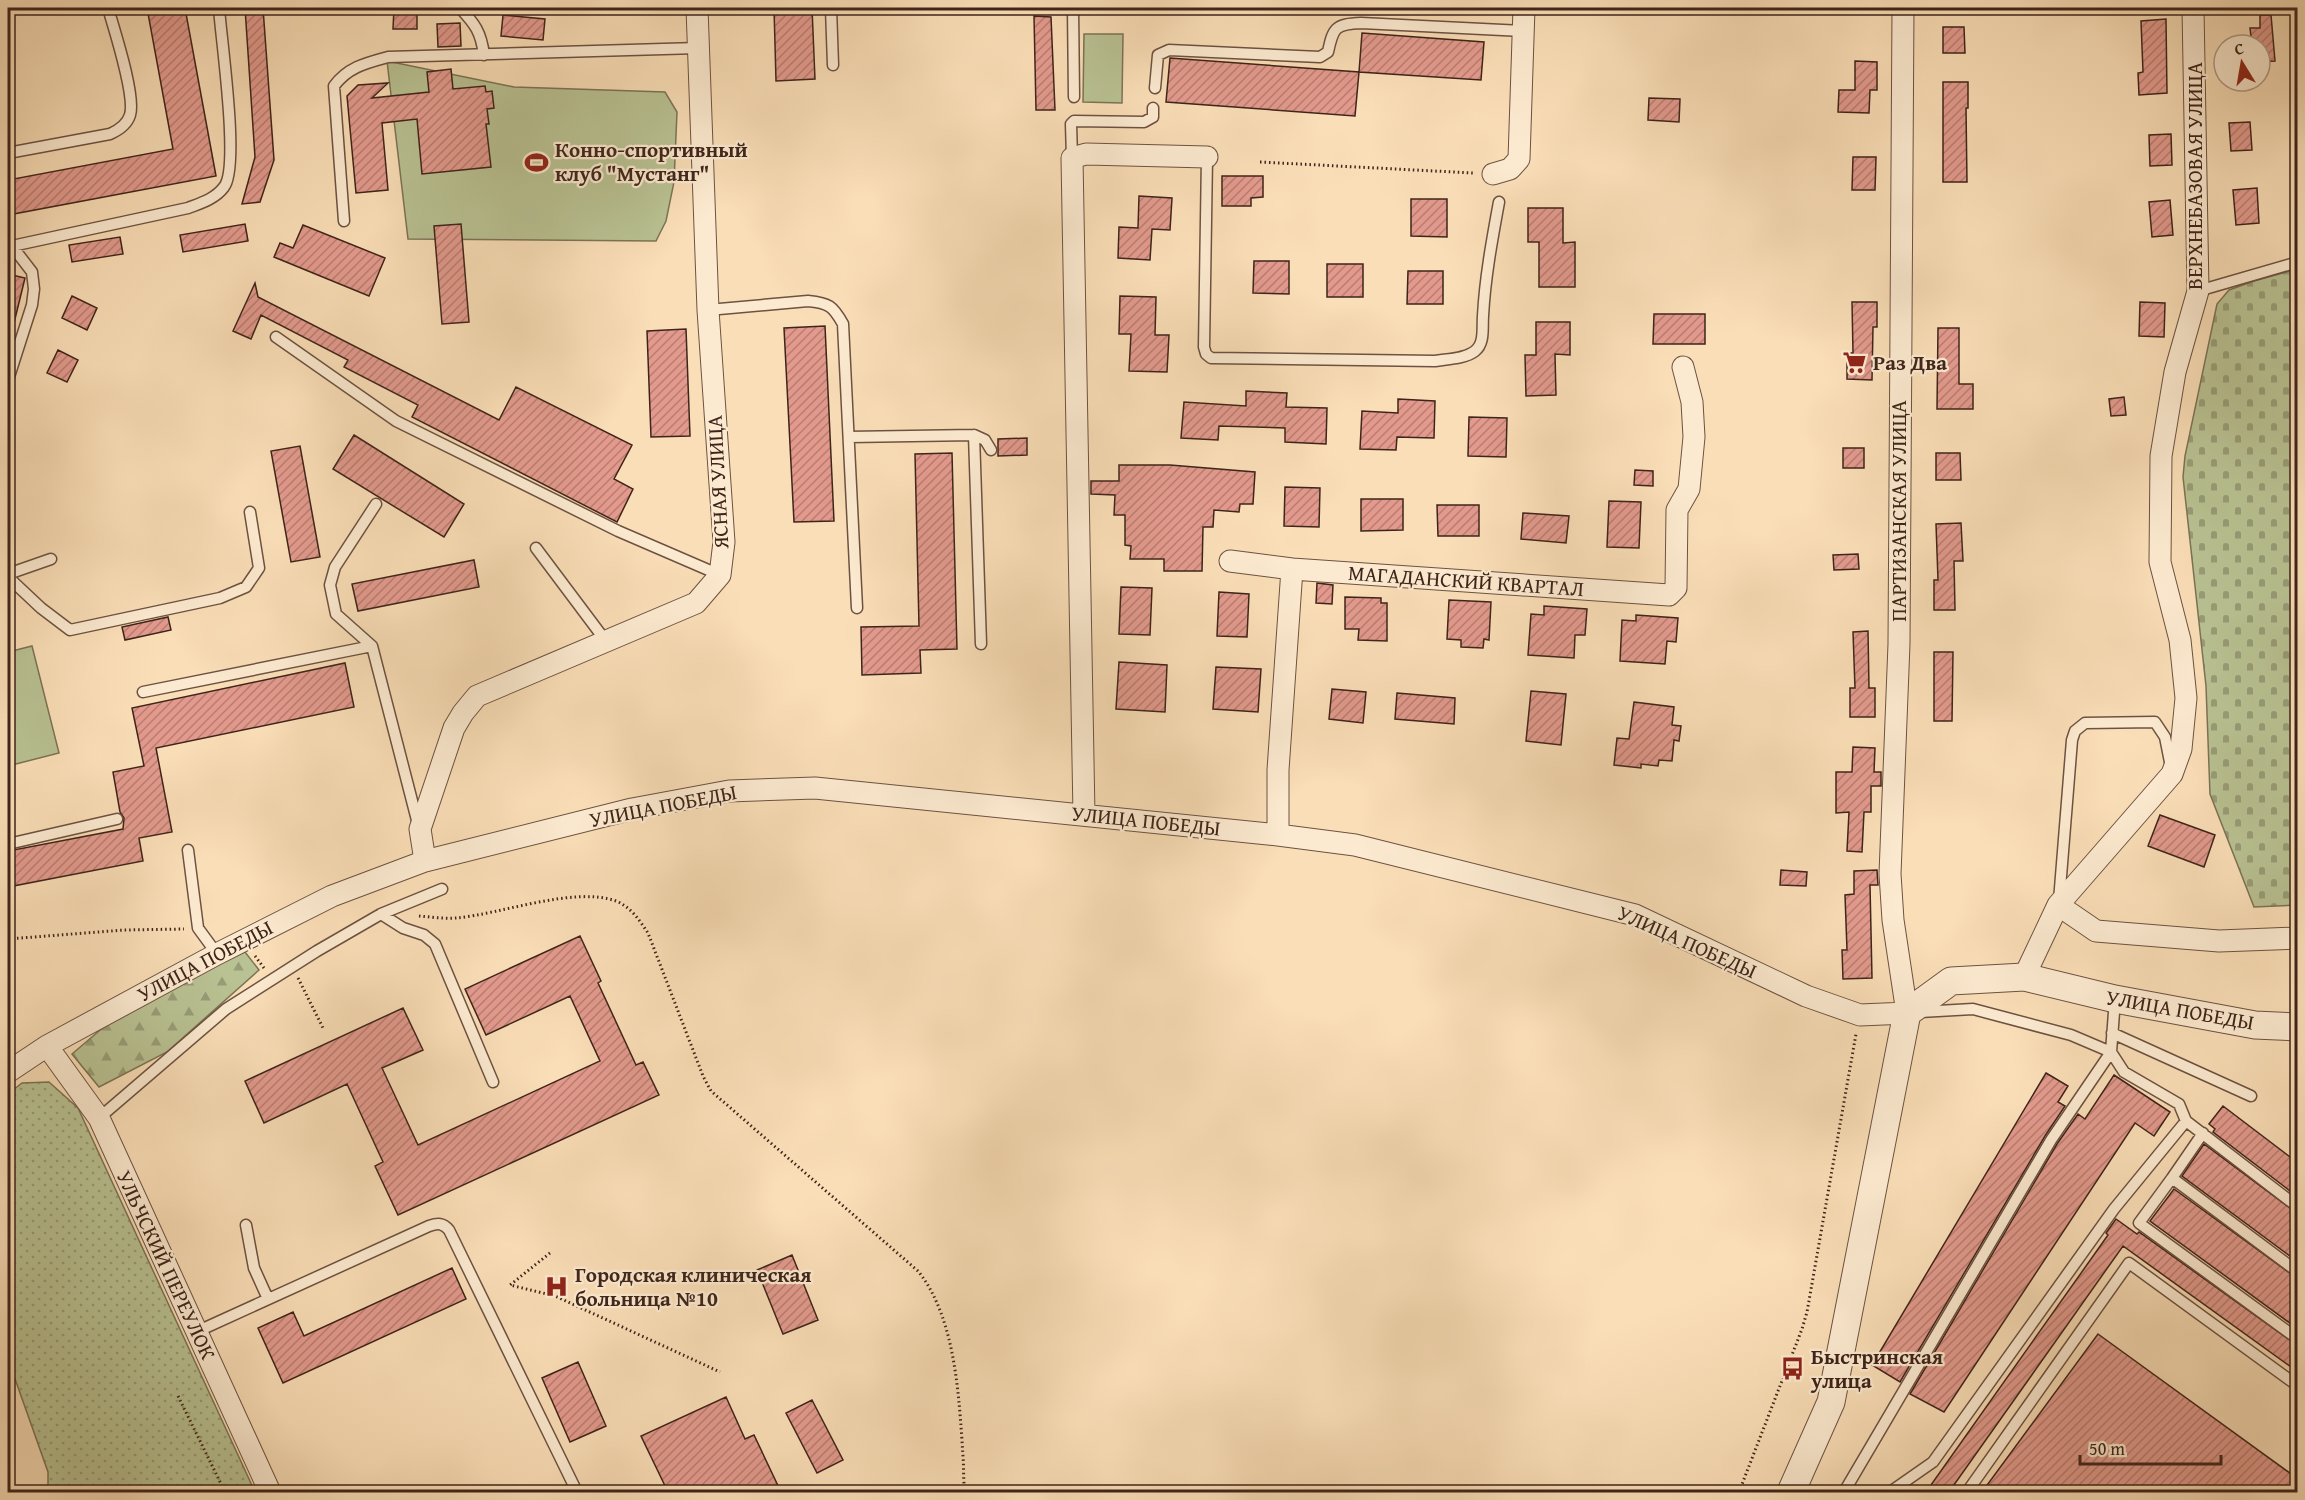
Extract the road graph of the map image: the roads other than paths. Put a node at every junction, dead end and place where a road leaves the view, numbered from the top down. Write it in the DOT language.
graph roads {
  1 [pos="108,8"];
  2 [pos="219,8"];
  3 [pos="460,8"];
  4 [pos="697,8"];
  5 [pos="831,8"];
  6 [pos="1073,8"];
  7 [pos="1524,8"];
  8 [pos="1903,8"];
  9 [pos="2193,8"];
  10 [pos="1523,31"];
  11 [pos="698,48"];
  12 [pos="484,55"];
  13 [pos="833,64"];
  14 [pos="1155,88"];
  15 [pos="1074,96"];
  16 [pos="1154,108"];
  17 [pos="8,153"];
  18 [pos="1208,157"];
  19 [pos="1072,158"];
  20 [pos="1493,174"];
  21 [pos="1499,202"];
  22 [pos="344,221"];
  23 [pos="10,246"];
  24 [pos="2298,262"];
  25 [pos="2198,291"];
  26 [pos="708,310"];
  27 [pos="276,337"];
  28 [pos="1683,367"];
  29 [pos="8,380"];
  30 [pos="974,435"];
  31 [pos="849,437"];
  32 [pos="991,450"];
  33 [pos="376,504"];
  34 [pos="250,512"];
  35 [pos="536,548"];
  36 [pos="51,559"];
  37 [pos="1230,561"];
  38 [pos="1293,569"];
  39 [pos="720,575"];
  40 [pos="8,576"];
  41 [pos="857,608"];
  42 [pos="605,640"];
  43 [pos="981,644"];
  44 [pos="372,646"];
  45 [pos="144,692"];
  46 [pos="2172,774"];
  47 [pos="1084,815"];
  48 [pos="117,819"];
  49 [pos="420,829"];
  50 [pos="1278,835"];
  51 [pos="8,844"];
  52 [pos="188,850"];
  53 [pos="425,861"];
  54 [pos="442,889"];
  55 [pos="2058,905"];
  56 [pos="381,914"];
  57 [pos="2298,938"];
  58 [pos="217,954"];
  59 [pos="2024,977"];
  60 [pos="2115,999"];
  61 [pos="1907,1012"];
  62 [pos="2298,1027"];
  63 [pos="2112,1033"];
  64 [pos="47,1046"];
  65 [pos="2111,1052"];
  66 [pos="8,1072"];
  67 [pos="494,1082"];
  68 [pos="2250,1096"];
  69 [pos="99,1118"];
  70 [pos="2186,1121"];
  71 [pos="2203,1133"];
  72 [pos="2172,1178"];
  73 [pos="2298,1207"];
  74 [pos="246,1225"];
  75 [pos="2298,1272"];
  76 [pos="268,1299"];
  77 [pos="196,1332"];
  78 [pos="2298,1339"];
  79 [pos="2298,1386"];
  80 [pos="270,1492"];
  81 [pos="577,1492"];
  82 [pos="1791,1492"];
  83 [pos="1844,1492"];
  84 [pos="1890,1492"];
  85 [pos="1967,1492"];
  1 -- 17 [label="lane"];
  2 -- 23 [label="lane"];
  3 -- 12 [label="lane"];
  4 -- 11 [label="street, ЯСНАЯ УЛИЦА"];
  5 -- 13 [label="lane"];
  6 -- 15 [label="lane"];
  7 -- 10 [label="street"];
  8 -- 61 [label="street, ПАРТИЗАНСКАЯ УЛИЦА"];
  9 -- 25 [label="street, ВЕРХНЕБАЗОВАЯ УЛИЦА"];
  10 -- 14 [label="lane"];
  10 -- 20 [label="street"];
  11 -- 12 [label="lane"];
  11 -- 26 [label="street, ЯСНАЯ УЛИЦА"];
  12 -- 22 [label="lane"];
  16 -- 19 [label="lane"];
  18 -- 19 [label="street"];
  18 -- 21 [label="lane"];
  19 -- 47 [label="street"];
  23 -- 29 [label="lane"];
  24 -- 25 [label="lane"];
  25 -- 46 [label="street, ВЕРХНЕБАЗОВАЯ УЛИЦА"];
  26 -- 31 [label="lane"];
  26 -- 39 [label="street, ЯСНАЯ УЛИЦА"];
  27 -- 39 [label="lane"];
  28 -- 38 [label="street, МАГАДАНСКИЙ КВАРТАЛ"];
  30 -- 31 [label="lane"];
  30 -- 32 [label="lane"];
  30 -- 43 [label="lane"];
  31 -- 41 [label="lane"];
  33 -- 44 [label="lane"];
  34 -- 40 [label="lane"];
  35 -- 42 [label="lane"];
  36 -- 40 [label="lane"];
  37 -- 38 [label="street, МАГАДАНСКИЙ КВАРТАЛ"];
  38 -- 50 [label="street"];
  39 -- 42 [label="street, ЯСНАЯ УЛИЦА"];
  42 -- 49 [label="street, ЯСНАЯ УЛИЦА"];
  44 -- 45 [label="lane"];
  44 -- 49 [label="lane"];
  46 -- 55 [label="street, ВЕРХНЕБАЗОВАЯ УЛИЦА"];
  46 -- 55 [label="lane"];
  47 -- 50 [label="street, УЛИЦА ПОБЕДЫ"];
  47 -- 53 [label="street, УЛИЦА ПОБЕДЫ"];
  48 -- 51 [label="lane"];
  49 -- 53 [label="street, ЯСНАЯ УЛИЦА"];
  50 -- 61 [label="street, УЛИЦА ПОБЕДЫ"];
  52 -- 58 [label="lane"];
  53 -- 58 [label="street, УЛИЦА ПОБЕДЫ"];
  54 -- 56 [label="lane"];
  55 -- 57 [label="street"];
  55 -- 59 [label="street, ВЕРХНЕБАЗОВАЯ УЛИЦА"];
  56 -- 67 [label="lane"];
  56 -- 69 [label="lane"];
  58 -- 64 [label="street, УЛИЦА ПОБЕДЫ"];
  59 -- 60 [label="street, УЛИЦА ПОБЕДЫ"];
  59 -- 61 [label="street, УЛИЦА ПОБЕДЫ"];
  60 -- 62 [label="street, УЛИЦА ПОБЕДЫ"];
  60 -- 63 [label="lane"];
  61 -- 65 [label="lane"];
  61 -- 82 [label="street"];
  63 -- 65 [label="lane"];
  63 -- 68 [label="lane"];
  64 -- 66 [label="street, УЛИЦА ПОБЕДЫ"];
  64 -- 69 [label="street, УЛЬЧСКИЙ ПЕРЕУЛОК"];
  65 -- 70 [label="lane"];
  65 -- 83 [label="lane"];
  69 -- 77 [label="street, УЛЬЧСКИЙ ПЕРЕУЛОК"];
  70 -- 71 [label="lane"];
  70 -- 84 [label="lane"];
  71 -- 72 [label="lane"];
  71 -- 73 [label="lane"];
  72 -- 75 [label="lane"];
  72 -- 78 [label="lane"];
  74 -- 76 [label="lane"];
  76 -- 77 [label="lane"];
  76 -- 81 [label="lane"];
  77 -- 80 [label="street, УЛЬЧСКИЙ ПЕРЕУЛОК"];
  79 -- 85 [label="lane"];
}
